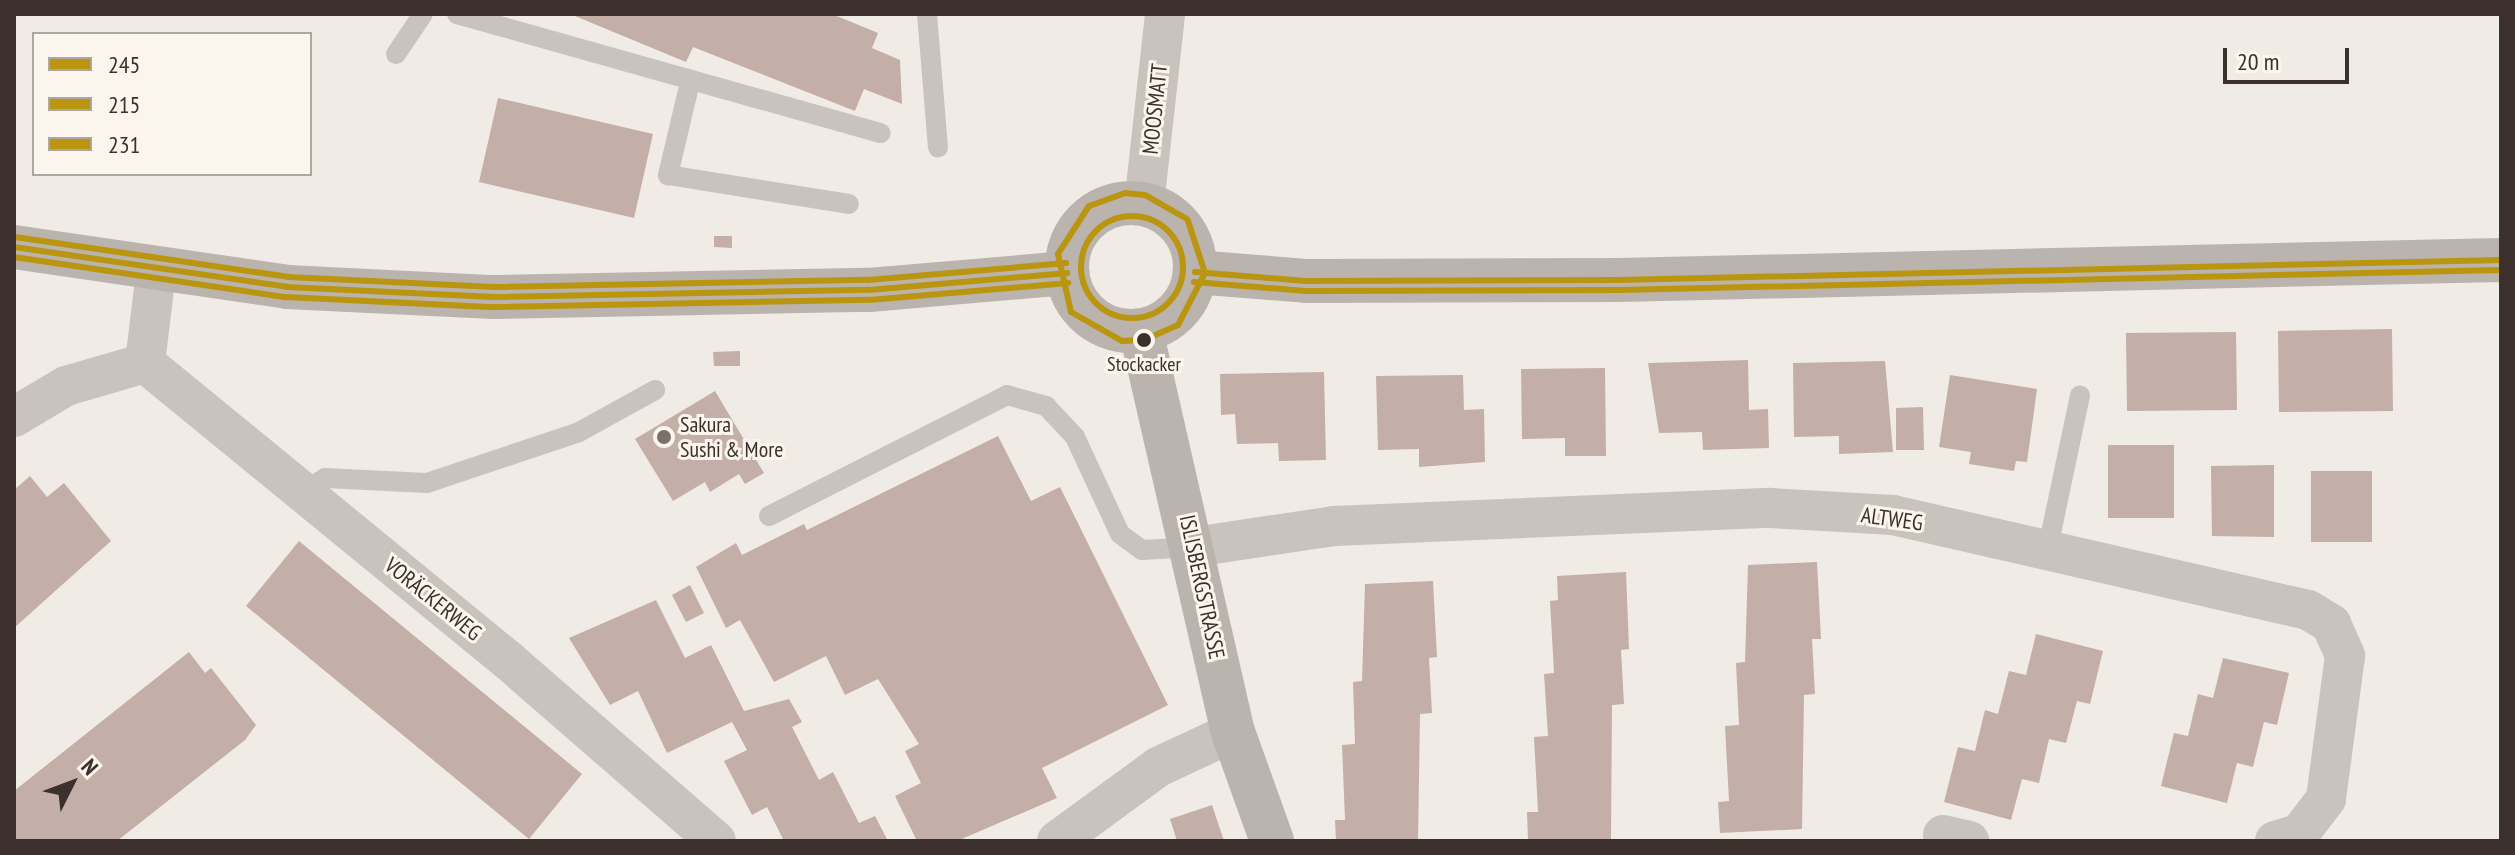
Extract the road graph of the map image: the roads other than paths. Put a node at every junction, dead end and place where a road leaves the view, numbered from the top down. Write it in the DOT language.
graph roads {
  1 [pos="423,14"];
  2 [pos="457,14"];
  3 [pos="927,14"];
  4 [pos="1165,14"];
  5 [pos="396,54"];
  6 [pos="690,82"];
  7 [pos="881,133"];
  8 [pos="938,148"];
  9 [pos="849,204"];
  10 [pos="1144,205"];
  11 [pos="14,247"];
  12 [pos="2501,260"];
  13 [pos="156,272"];
  14 [pos="1195,272"];
  15 [pos="1067,273"];
  16 [pos="1141,331"];
  17 [pos="145,363"];
  18 [pos="655,390"];
  19 [pos="2080,395"];
  20 [pos="14,417"];
  21 [pos="302,492"];
  22 [pos="769,516"];
  23 [pos="1194,547"];
  24 [pos="2047,552"];
  25 [pos="1233,732"];
  26 [pos="716,841"];
  27 [pos="1057,841"];
  28 [pos="1272,841"];
  29 [pos="2275,841"];
  1 -- 5 [label="lane"];
  2 -- 6 [label="lane"];
  3 -- 8 [label="lane"];
  4 -- 10 [label="street, MOOSMATT"];
  6 -- 7 [label="lane"];
  6 -- 9 [label="lane"];
  10 -- 14 [label="street"];
  10 -- 15 [label="street"];
  11 -- 13 [label="street"];
  12 -- 14 [label="street"];
  13 -- 15 [label="street"];
  13 -- 17 [label="street"];
  14 -- 16 [label="street"];
  15 -- 16 [label="street"];
  16 -- 23 [label="street, ISLISBERGSTRASSE"];
  17 -- 20 [label="street"];
  17 -- 21 [label="street, VORÄCKERWEG"];
  18 -- 21 [label="lane"];
  19 -- 24 [label="lane"];
  21 -- 26 [label="street, VORÄCKERWEG"];
  22 -- 23 [label="lane"];
  23 -- 24 [label="street, ALTWEG"];
  23 -- 25 [label="street, ISLISBERGSTRASSE"];
  24 -- 29 [label="street, ALTWEG"];
  25 -- 27 [label="street"];
  25 -- 28 [label="street, ISLISBERGSTRASSE"];
}
